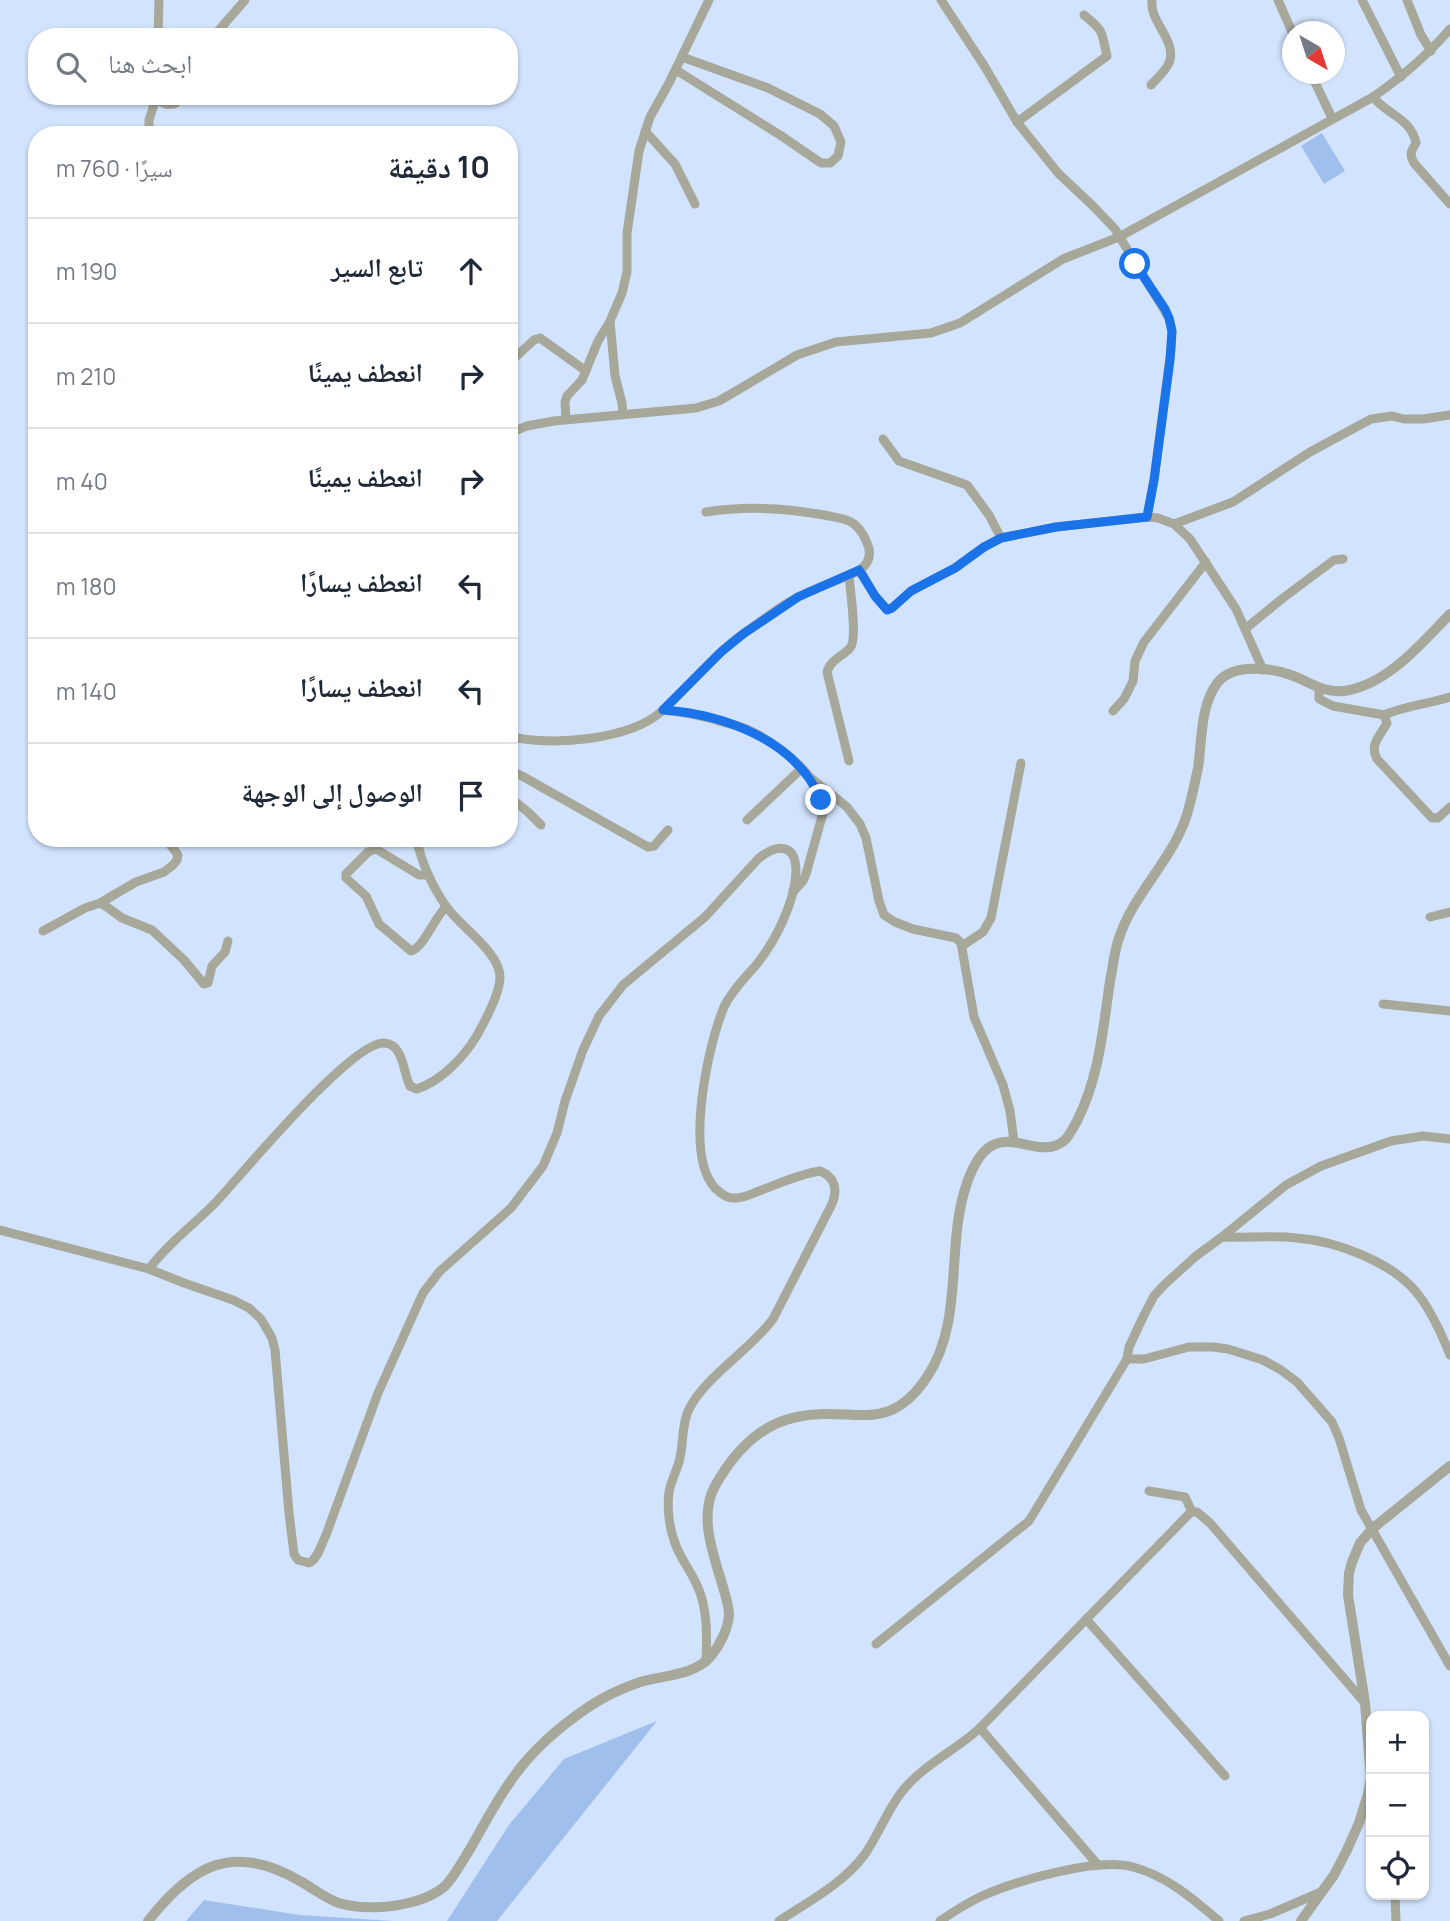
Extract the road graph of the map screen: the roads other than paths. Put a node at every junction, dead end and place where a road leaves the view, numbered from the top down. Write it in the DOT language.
graph roads {
  1 [pos="159,0"];
  2 [pos="245,0"];
  3 [pos="709,0"];
  4 [pos="940,0"];
  5 [pos="1152,0"];
  6 [pos="1278,0"];
  7 [pos="1362,0"];
  8 [pos="1407,0"];
  9 [pos="1084,15"];
  10 [pos="1288,21"];
  11 [pos="158,28"];
  12 [pos="221,28"];
  13 [pos="1450,29"];
  14 [pos="1430,51"];
  15 [pos="682,57"];
  16 [pos="676,70"];
  17 [pos="1401,77"];
  18 [pos="1316,84"];
  19 [pos="1151,85"];
  20 [pos="1373,97"];
  21 [pos="154,105"];
  22 [pos="1332,118"];
  23 [pos="1017,122"];
  24 [pos="149,126"];
  25 [pos="645,131"];
  26 [pos="695,204"];
  27 [pos="1450,204"];
  28 [pos="1119,237"];
  29 [pos="610,321"];
  30 [pos="518,355"];
  31 [pos="586,371"];
  32 [pos="623,414"];
  33 [pos="1450,415"];
  34 [pos="566,419"];
  35 [pos="518,430"];
  36 [pos="883,439"];
  37 [pos="706,512"];
  38 [pos="1147,517"];
  39 [pos="1174,524"];
  40 [pos="1001,538"];
  41 [pos="1343,559"];
  42 [pos="1206,562"];
  43 [pos="859,570"];
  44 [pos="849,576"];
  45 [pos="1450,614"];
  46 [pos="1245,629"];
  47 [pos="1263,670"];
  48 [pos="1319,688"];
  49 [pos="1450,696"];
  50 [pos="663,710"];
  51 [pos="1113,711"];
  52 [pos="1384,715"];
  53 [pos="518,738"];
  54 [pos="849,761"];
  55 [pos="1021,763"];
  56 [pos="801,769"];
  57 [pos="518,774"];
  58 [pos="811,778"];
  59 [pos="518,804"];
  60 [pos="1450,807"];
  61 [pos="747,820"];
  62 [pos="541,825"];
  63 [pos="668,830"];
  64 [pos="172,847"];
  65 [pos="419,847"];
  66 [pos="428,875"];
  67 [pos="793,892"];
  68 [pos="100,903"];
  69 [pos="446,907"];
  70 [pos="1450,912"];
  71 [pos="1430,917"];
  72 [pos="43,931"];
  73 [pos="228,941"];
  74 [pos="962,946"];
  75 [pos="1383,1004"];
  76 [pos="1450,1011"];
  77 [pos="1450,1139"];
  78 [pos="1014,1141"];
  79 [pos="0,1230"];
  80 [pos="1222,1237"];
  81 [pos="149,1269"];
  82 [pos="1450,1355"];
  83 [pos="1127,1359"];
  84 [pos="1450,1466"];
  85 [pos="1149,1490"];
  86 [pos="1192,1512"];
  87 [pos="1372,1529"];
  88 [pos="1086,1619"];
  89 [pos="876,1644"];
  90 [pos="706,1662"];
  91 [pos="1450,1666"];
  92 [pos="1365,1703"];
  93 [pos="980,1728"];
  94 [pos="1371,1774"];
  95 [pos="1225,1776"];
  96 [pos="1366,1801"];
  97 [pos="1098,1865"];
  98 [pos="1322,1892"];
  99 [pos="1395,1900"];
  100 [pos="947,1919"];
  101 [pos="148,1921"];
  102 [pos="779,1921"];
  103 [pos="1219,1921"];
  104 [pos="1244,1921"];
  105 [pos="1301,1921"];
  106 [pos="1396,1921"];
  1 -- 11 [label="street"];
  2 -- 12 [label="street"];
  3 -- 15 [label="street"];
  4 -- 23 [label="street"];
  5 -- 19 [label="street"];
  6 -- 10 [label="street"];
  7 -- 17 [label="street"];
  8 -- 14 [label="street"];
  9 -- 23 [label="street"];
  13 -- 14 [label="street"];
  14 -- 17 [label="street"];
  15 -- 16 [label="street"];
  15 -- 16 [label="street"];
  16 -- 25 [label="street"];
  17 -- 20 [label="street"];
  18 -- 22 [label="street"];
  20 -- 22 [label="street"];
  20 -- 27 [label="street"];
  21 -- 24 [label="street"];
  22 -- 28 [label="street"];
  23 -- 28 [label="street"];
  25 -- 26 [label="street"];
  25 -- 29 [label="street"];
  28 -- 32 [label="street"];
  28 -- 38 [label="street"];
  29 -- 31 [label="street"];
  29 -- 32 [label="street"];
  30 -- 31 [label="street"];
  31 -- 34 [label="street"];
  32 -- 34 [label="street"];
  33 -- 39 [label="street"];
  34 -- 35 [label="street"];
  36 -- 40 [label="street"];
  37 -- 43 [label="street"];
  38 -- 39 [label="street"];
  38 -- 40 [label="street"];
  39 -- 42 [label="street"];
  40 -- 43 [label="street"];
  41 -- 46 [label="street"];
  42 -- 46 [label="street"];
  42 -- 51 [label="street"];
  43 -- 44 [label="street"];
  44 -- 50 [label="street"];
  44 -- 54 [label="street"];
  45 -- 48 [label="street"];
  46 -- 47 [label="street"];
  47 -- 48 [label="street"];
  47 -- 78 [label="street"];
  48 -- 52 [label="street"];
  49 -- 52 [label="street"];
  50 -- 53 [label="street"];
  50 -- 56 [label="street"];
  52 -- 60 [label="street"];
  55 -- 74 [label="street"];
  56 -- 58 [label="street"];
  56 -- 61 [label="street"];
  57 -- 63 [label="street"];
  58 -- 67 [label="street"];
  58 -- 74 [label="street"];
  59 -- 62 [label="street"];
  64 -- 68 [label="street"];
  65 -- 66 [label="street"];
  66 -- 69 [label="street"];
  66 -- 69 [label="street"];
  67 -- 81 [label="street"];
  67 -- 90 [label="street"];
  68 -- 72 [label="street"];
  68 -- 73 [label="street"];
  69 -- 81 [label="street"];
  70 -- 71 [label="street"];
  74 -- 78 [label="street"];
  75 -- 76 [label="street"];
  77 -- 80 [label="street"];
  78 -- 90 [label="street"];
  79 -- 81 [label="street"];
  80 -- 82 [label="street"];
  80 -- 83 [label="street"];
  83 -- 87 [label="street"];
  83 -- 89 [label="street"];
  84 -- 87 [label="street"];
  85 -- 86 [label="street"];
  86 -- 88 [label="street"];
  86 -- 92 [label="street"];
  87 -- 91 [label="street"];
  87 -- 92 [label="street"];
  88 -- 93 [label="street"];
  88 -- 95 [label="street"];
  90 -- 101 [label="street"];
  92 -- 94 [label="street"];
  93 -- 97 [label="street"];
  93 -- 102 [label="street"];
  96 -- 98 [label="street"];
  97 -- 100 [label="street"];
  97 -- 103 [label="street"];
  98 -- 104 [label="street"];
  98 -- 105 [label="street"];
  99 -- 106 [label="street"];
}
